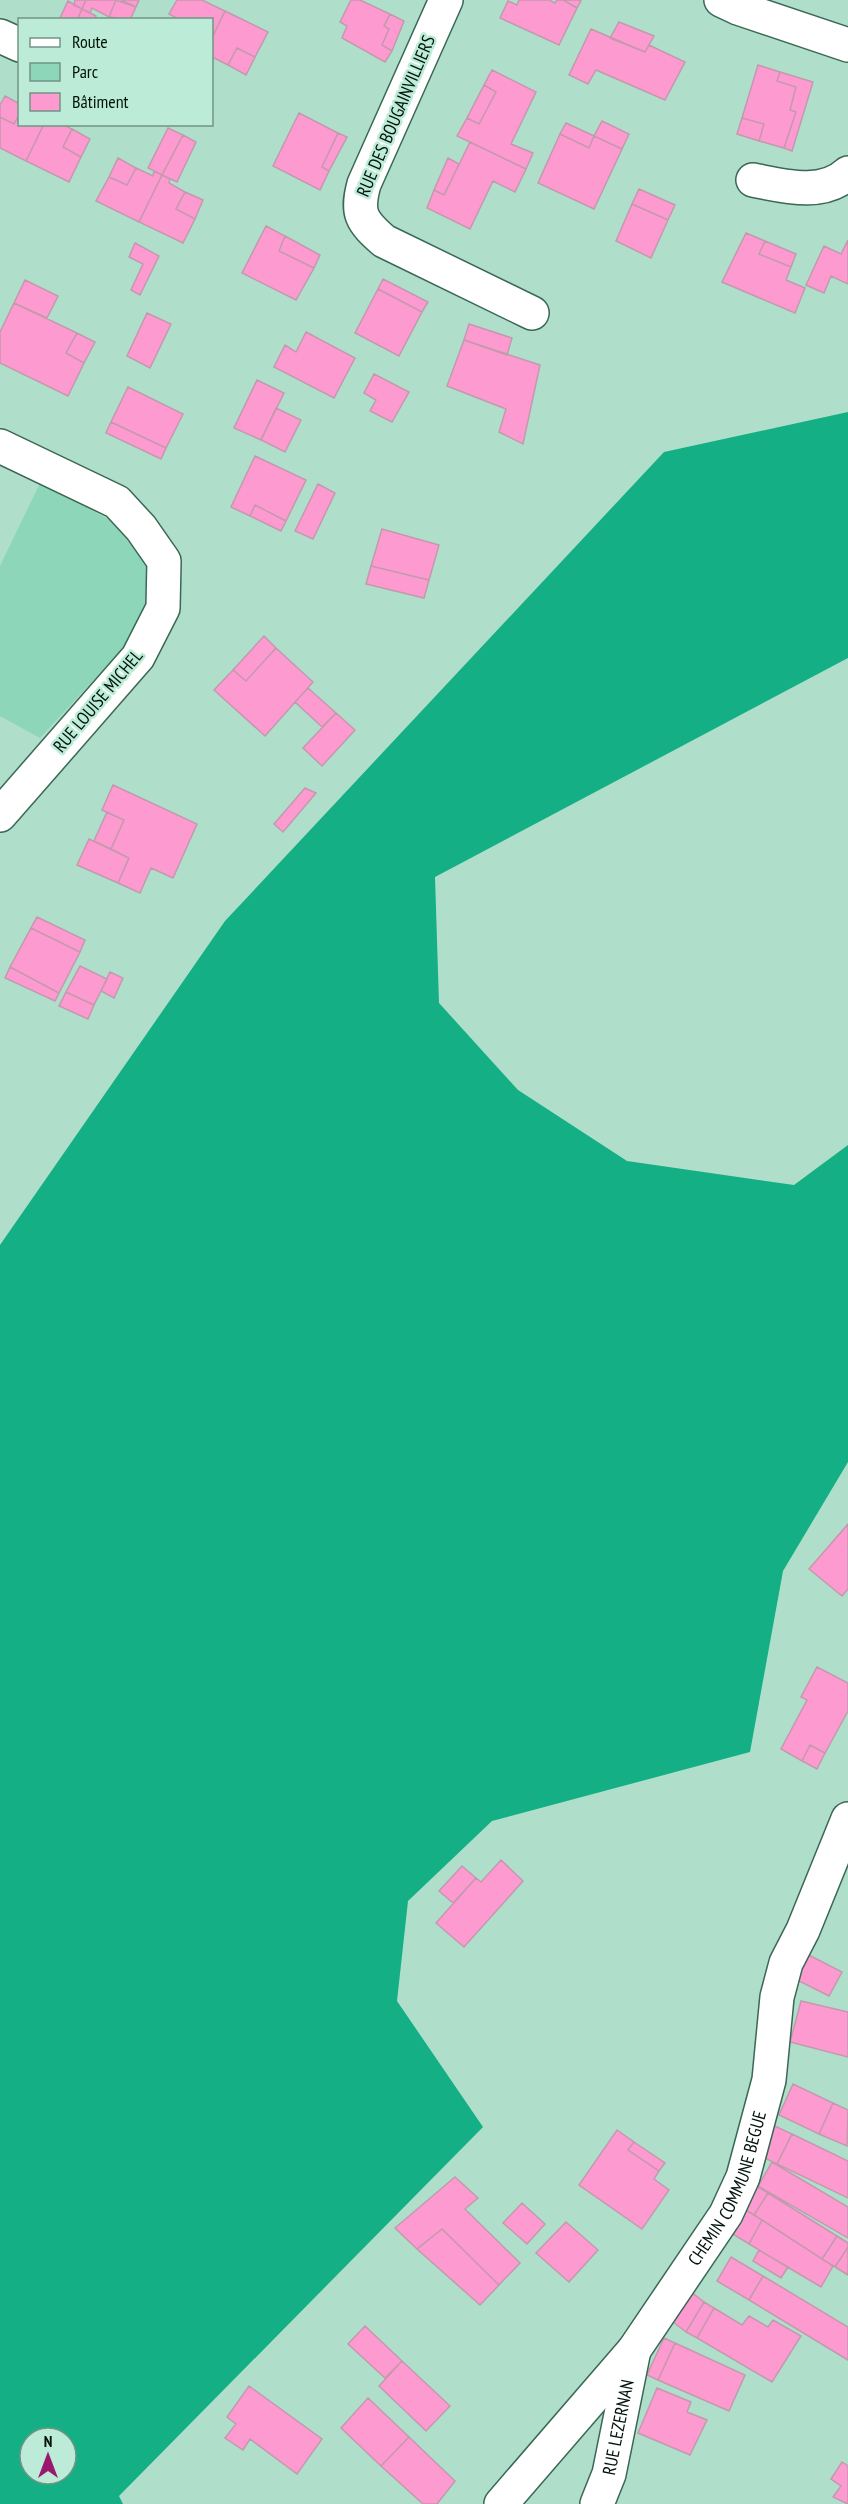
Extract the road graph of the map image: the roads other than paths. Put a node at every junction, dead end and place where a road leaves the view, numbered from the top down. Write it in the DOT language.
graph roads {
  1 [pos="446,0"];
  2 [pos="720,0"];
  3 [pos="0,36"];
  4 [pos="18,44"];
  5 [pos="848,45"];
  6 [pos="848,173"];
  7 [pos="753,180"];
  8 [pos="532,313"];
  9 [pos="0,446"];
  10 [pos="0,815"];
  11 [pos="848,1819"];
  12 [pos="634,2350"];
  13 [pos="501,2504"];
  14 [pos="597,2504"];
  1 -- 8 [label="street, RUE DES BOUGAINVILLIERS"];
  2 -- 5 [label="street"];
  3 -- 4 [label="street"];
  6 -- 7 [label="street"];
  9 -- 10 [label="street, RUE LOUISE MICHEL"];
  11 -- 12 [label="street, CHEMIN COMMUNE BEGUE"];
  12 -- 13 [label="street, CHEMIN COMMUNE BEGUE"];
  12 -- 14 [label="street, RUE LEZERNAN"];
}
